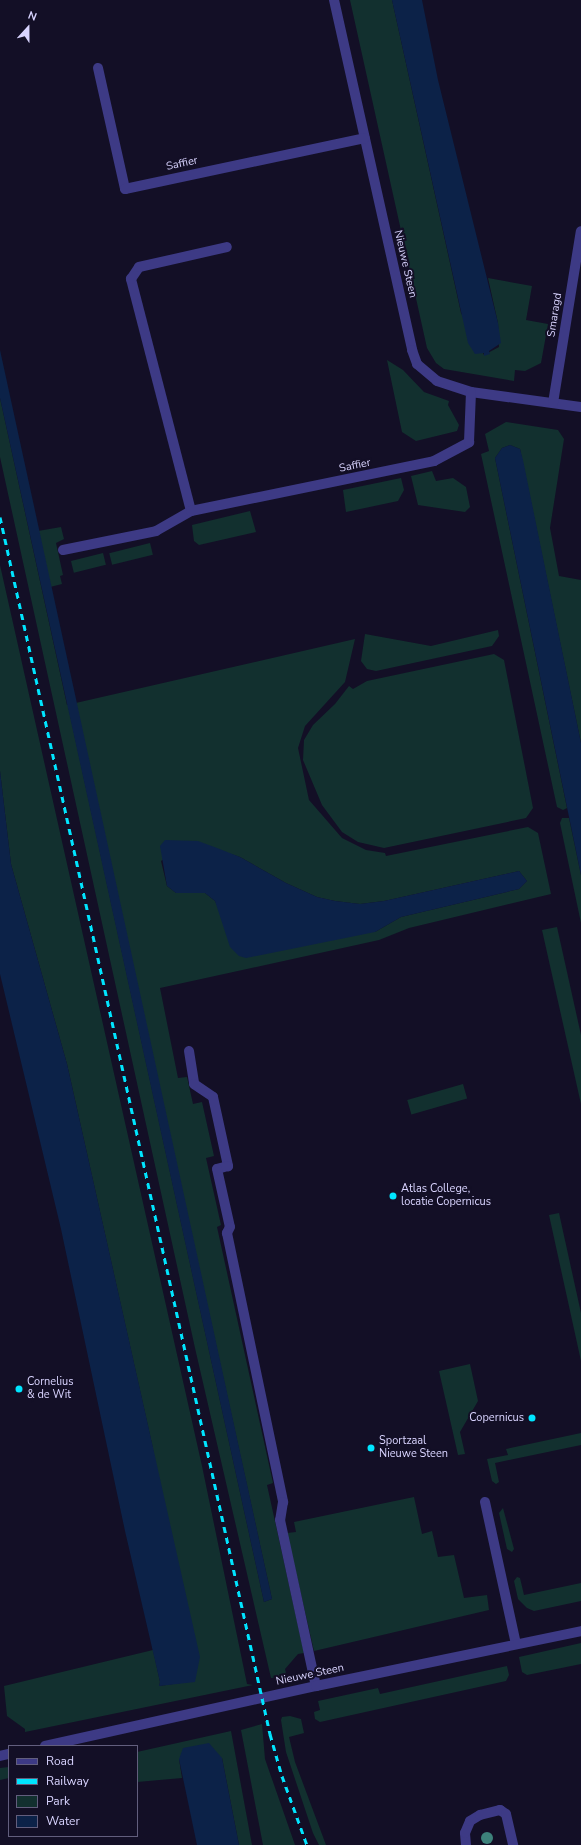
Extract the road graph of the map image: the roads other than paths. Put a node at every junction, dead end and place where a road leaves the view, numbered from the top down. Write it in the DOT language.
graph roads {
  1 [pos="334,0"];
  2 [pos="98,68"];
  3 [pos="365,138"];
  4 [pos="581,231"];
  5 [pos="227,247"];
  6 [pos="471,392"];
  7 [pos="552,403"];
  8 [pos="581,408"];
  9 [pos="191,511"];
  10 [pos="63,550"];
  11 [pos="189,1051"];
  12 [pos="485,1502"];
  13 [pos="581,1631"];
  14 [pos="516,1644"];
  15 [pos="316,1686"];
  16 [pos="50,1745"];
  17 [pos="466,1845"];
  18 [pos="513,1845"];
  1 -- 3 [label="street, Nieuwe Steen"];
  2 -- 3 [label="street, Saffier"];
  3 -- 6 [label="street, Nieuwe Steen"];
  4 -- 7 [label="street, Smaragd"];
  5 -- 9 [label="street"];
  6 -- 7 [label="street, Nieuwe Steen"];
  6 -- 9 [label="street, Saffier"];
  7 -- 8 [label="street, Nieuwe Steen"];
  9 -- 10 [label="street, Saffier"];
  11 -- 15 [label="street"];
  12 -- 14 [label="street"];
  13 -- 14 [label="street, Nieuwe Steen"];
  14 -- 15 [label="street, Nieuwe Steen"];
  15 -- 16 [label="street, Nieuwe Steen"];
  17 -- 18 [label="street"];
}
